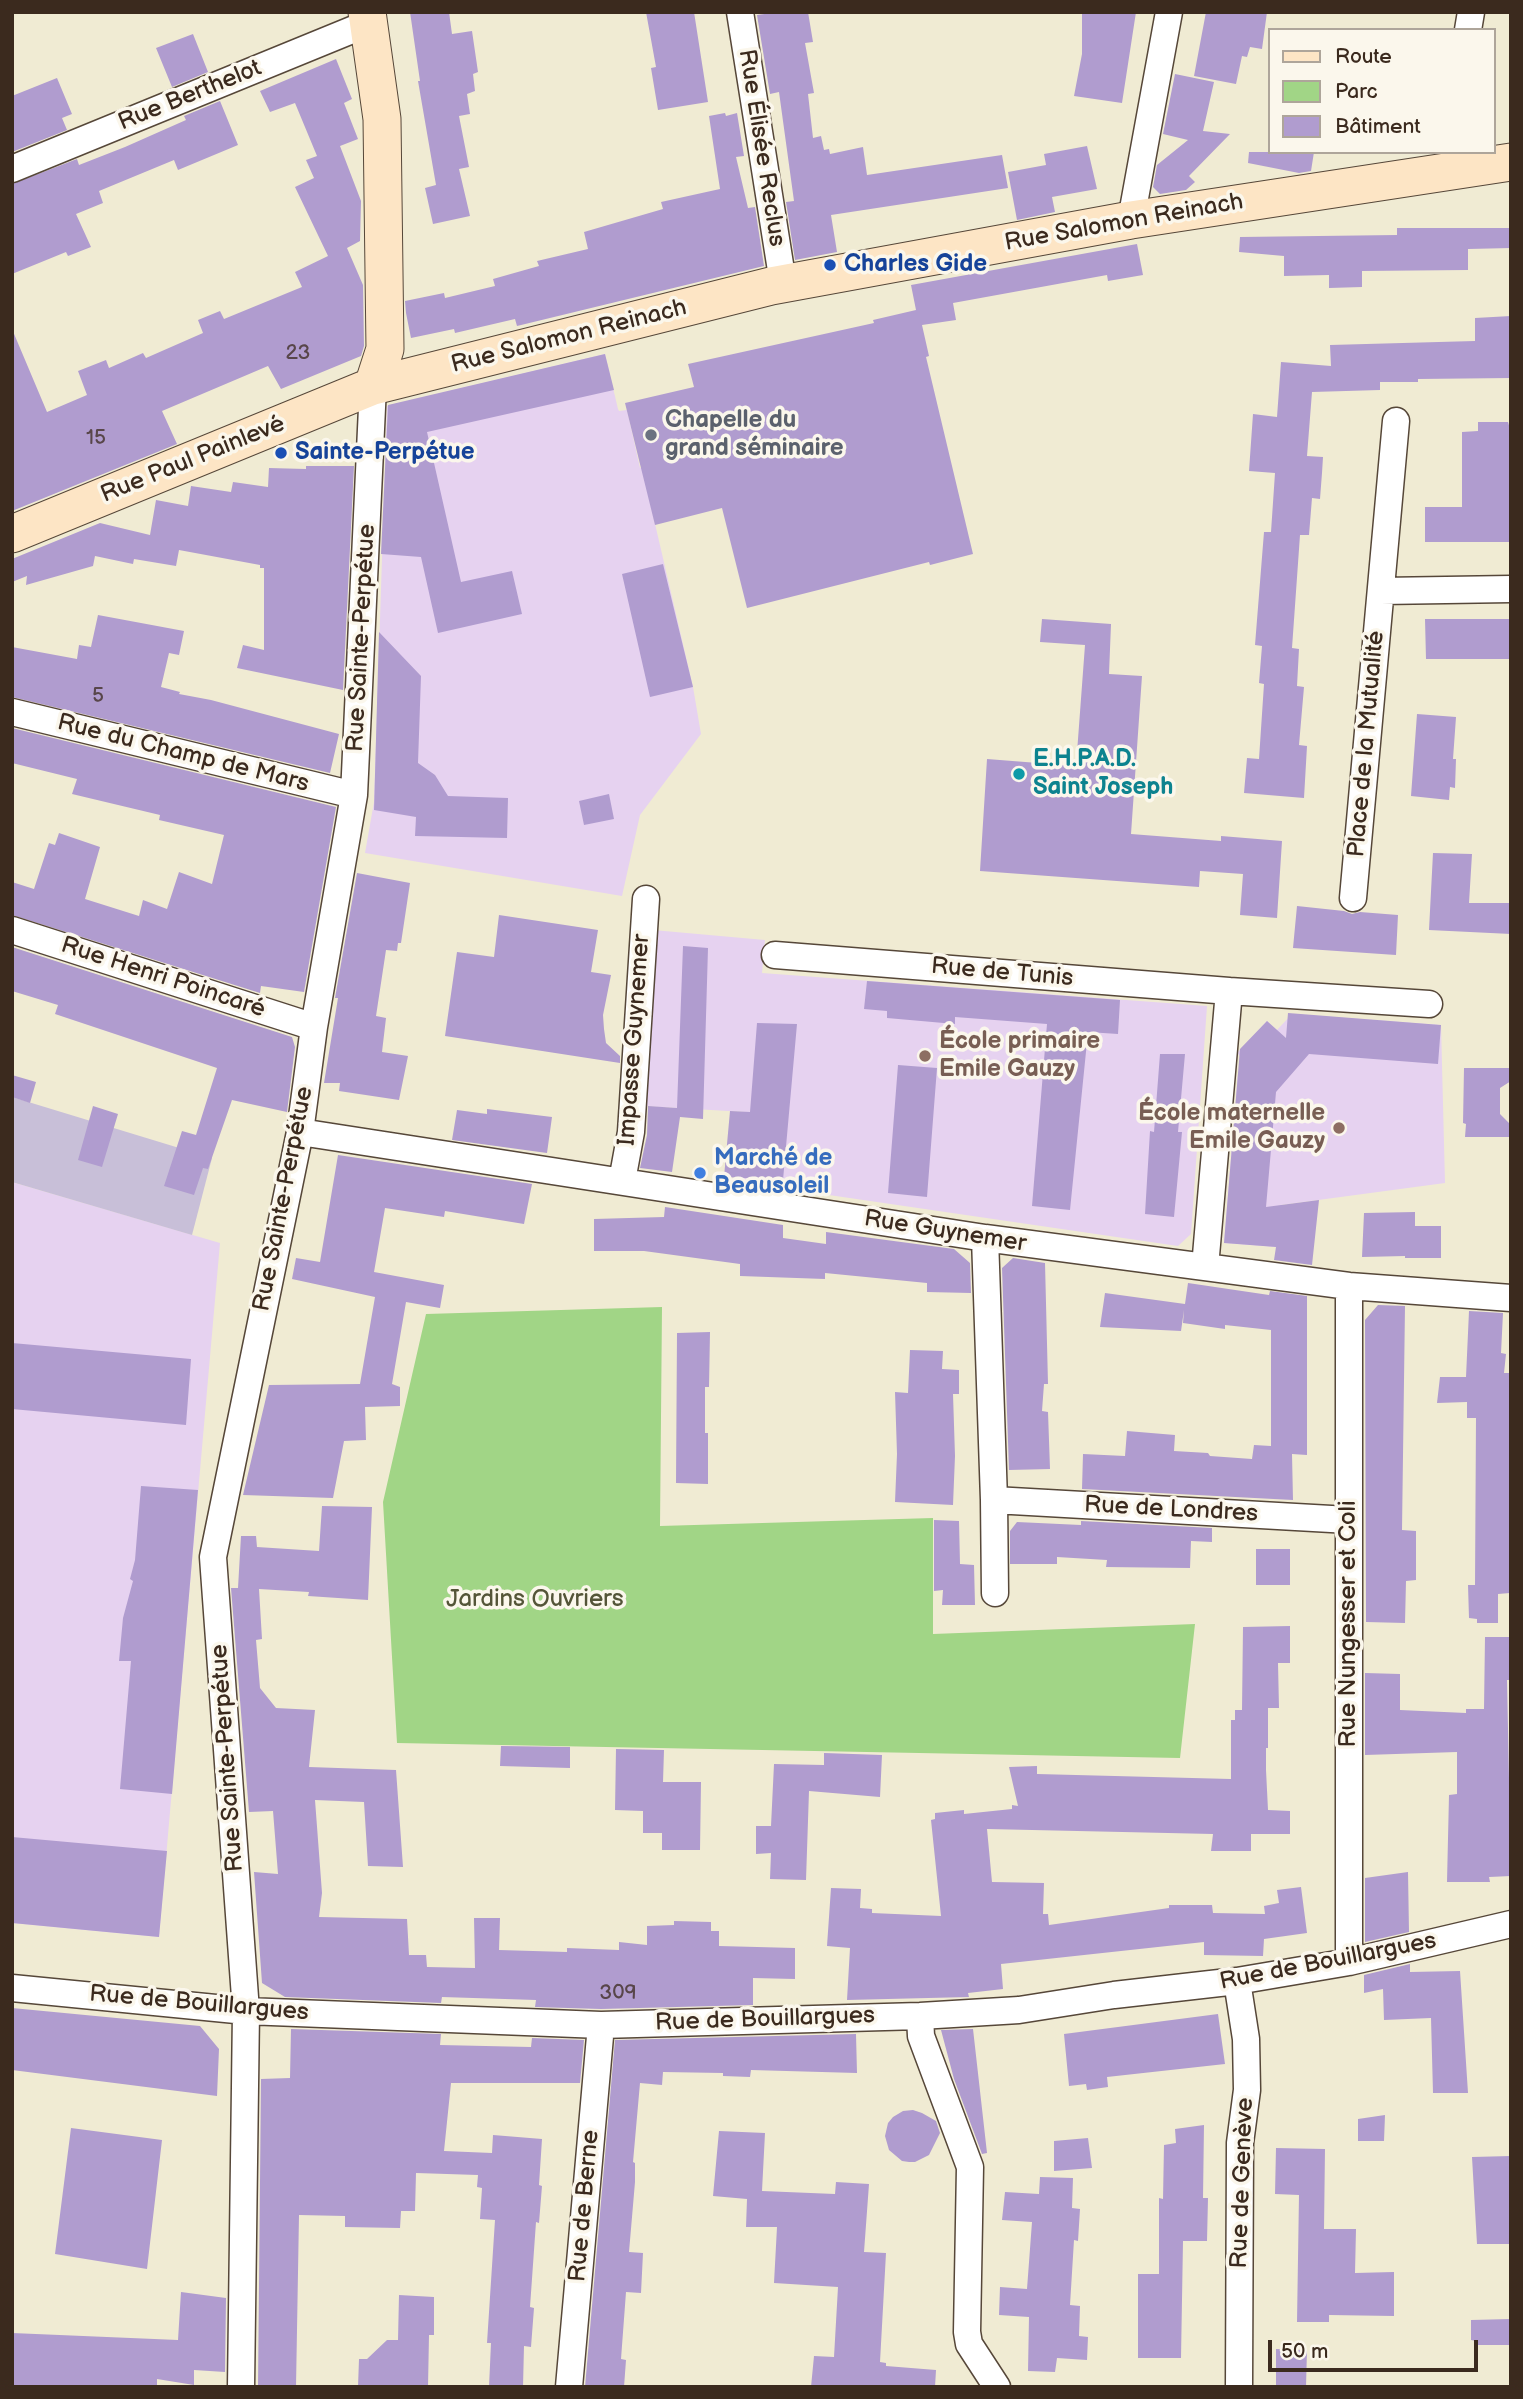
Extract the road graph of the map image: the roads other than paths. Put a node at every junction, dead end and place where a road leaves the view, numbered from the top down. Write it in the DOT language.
graph roads {
  1 [pos="740,12"];
  2 [pos="1169,12"];
  3 [pos="368,18"];
  4 [pos="1446,162"];
  5 [pos="1511,162"];
  6 [pos="12,169"];
  7 [pos="1131,219"];
  8 [pos="783,283"];
  9 [pos="373,386"];
  10 [pos="1396,421"];
  11 [pos="12,534"];
  12 [pos="1511,589"];
  13 [pos="1381,591"];
  14 [pos="12,712"];
  15 [pos="355,795"];
  16 [pos="1353,898"];
  17 [pos="646,899"];
  18 [pos="12,930"];
  19 [pos="775,955"];
  20 [pos="1229,991"];
  21 [pos="1429,1004"];
  22 [pos="314,1027"];
  23 [pos="300,1132"];
  24 [pos="622,1181"];
  25 [pos="985,1238"];
  26 [pos="1205,1267"];
  27 [pos="1349,1286"];
  28 [pos="1511,1298"];
  29 [pos="994,1500"];
  30 [pos="1349,1520"];
  31 [pos="995,1593"];
  32 [pos="1511,1924"];
  33 [pos="1349,1962"];
  34 [pos="1237,1981"];
  35 [pos="12,1988"];
  36 [pos="246,2011"];
  37 [pos="920,2016"];
  38 [pos="601,2025"];
  39 [pos="241,2387"];
  40 [pos="569,2387"];
  41 [pos="997,2387"];
  42 [pos="1239,2387"];
  1 -- 8 [label="street, Rue Élisée Reclus"];
  2 -- 7 [label="street"];
  3 -- 6 [label="street, Rue Berthelot"];
  3 -- 9 [label="street, Rue Sainte-Perpétue"];
  4 -- 5 [label="street, Rue Salomon Reinach"];
  4 -- 7 [label="street, Rue Salomon Reinach"];
  7 -- 8 [label="street, Rue Salomon Reinach"];
  8 -- 9 [label="street, Rue Salomon Reinach"];
  9 -- 11 [label="street, Rue Paul Painlevé"];
  9 -- 15 [label="street, Rue Sainte-Perpétue"];
  10 -- 13 [label="street, Place de la Mutualité"];
  12 -- 13 [label="street"];
  13 -- 16 [label="street, Place de la Mutualité"];
  14 -- 15 [label="street, Rue du Champ de Mars"];
  15 -- 22 [label="street, Rue Sainte-Perpétue"];
  17 -- 24 [label="street, Impasse Guynemer"];
  18 -- 22 [label="street, Rue Henri Poincaré"];
  19 -- 20 [label="street, Rue de Tunis"];
  20 -- 21 [label="street, Rue de Tunis"];
  20 -- 26 [label="street"];
  22 -- 23 [label="street, Rue Sainte-Perpétue"];
  23 -- 24 [label="street, Rue Guynemer"];
  23 -- 36 [label="street, Rue Sainte-Perpétue"];
  24 -- 25 [label="street, Rue Guynemer"];
  25 -- 26 [label="street, Rue Guynemer"];
  25 -- 29 [label="street"];
  26 -- 27 [label="street, Rue Guynemer"];
  27 -- 28 [label="street, Rue Guynemer"];
  27 -- 30 [label="street, Rue Nungesser et Coli"];
  29 -- 30 [label="street, Rue de Londres"];
  29 -- 31 [label="street"];
  30 -- 33 [label="street, Rue Nungesser et Coli"];
  32 -- 33 [label="street, Rue de Bouillargues"];
  33 -- 34 [label="street, Rue de Bouillargues"];
  34 -- 37 [label="street, Rue de Bouillargues"];
  34 -- 42 [label="street, Rue de Genève"];
  35 -- 36 [label="street, Rue de Bouillargues"];
  36 -- 38 [label="street, Rue de Bouillargues"];
  36 -- 39 [label="street, Rue Sainte-Perpétue"];
  37 -- 38 [label="street, Rue de Bouillargues"];
  37 -- 41 [label="street"];
  38 -- 40 [label="street, Rue de Berne"];
}
